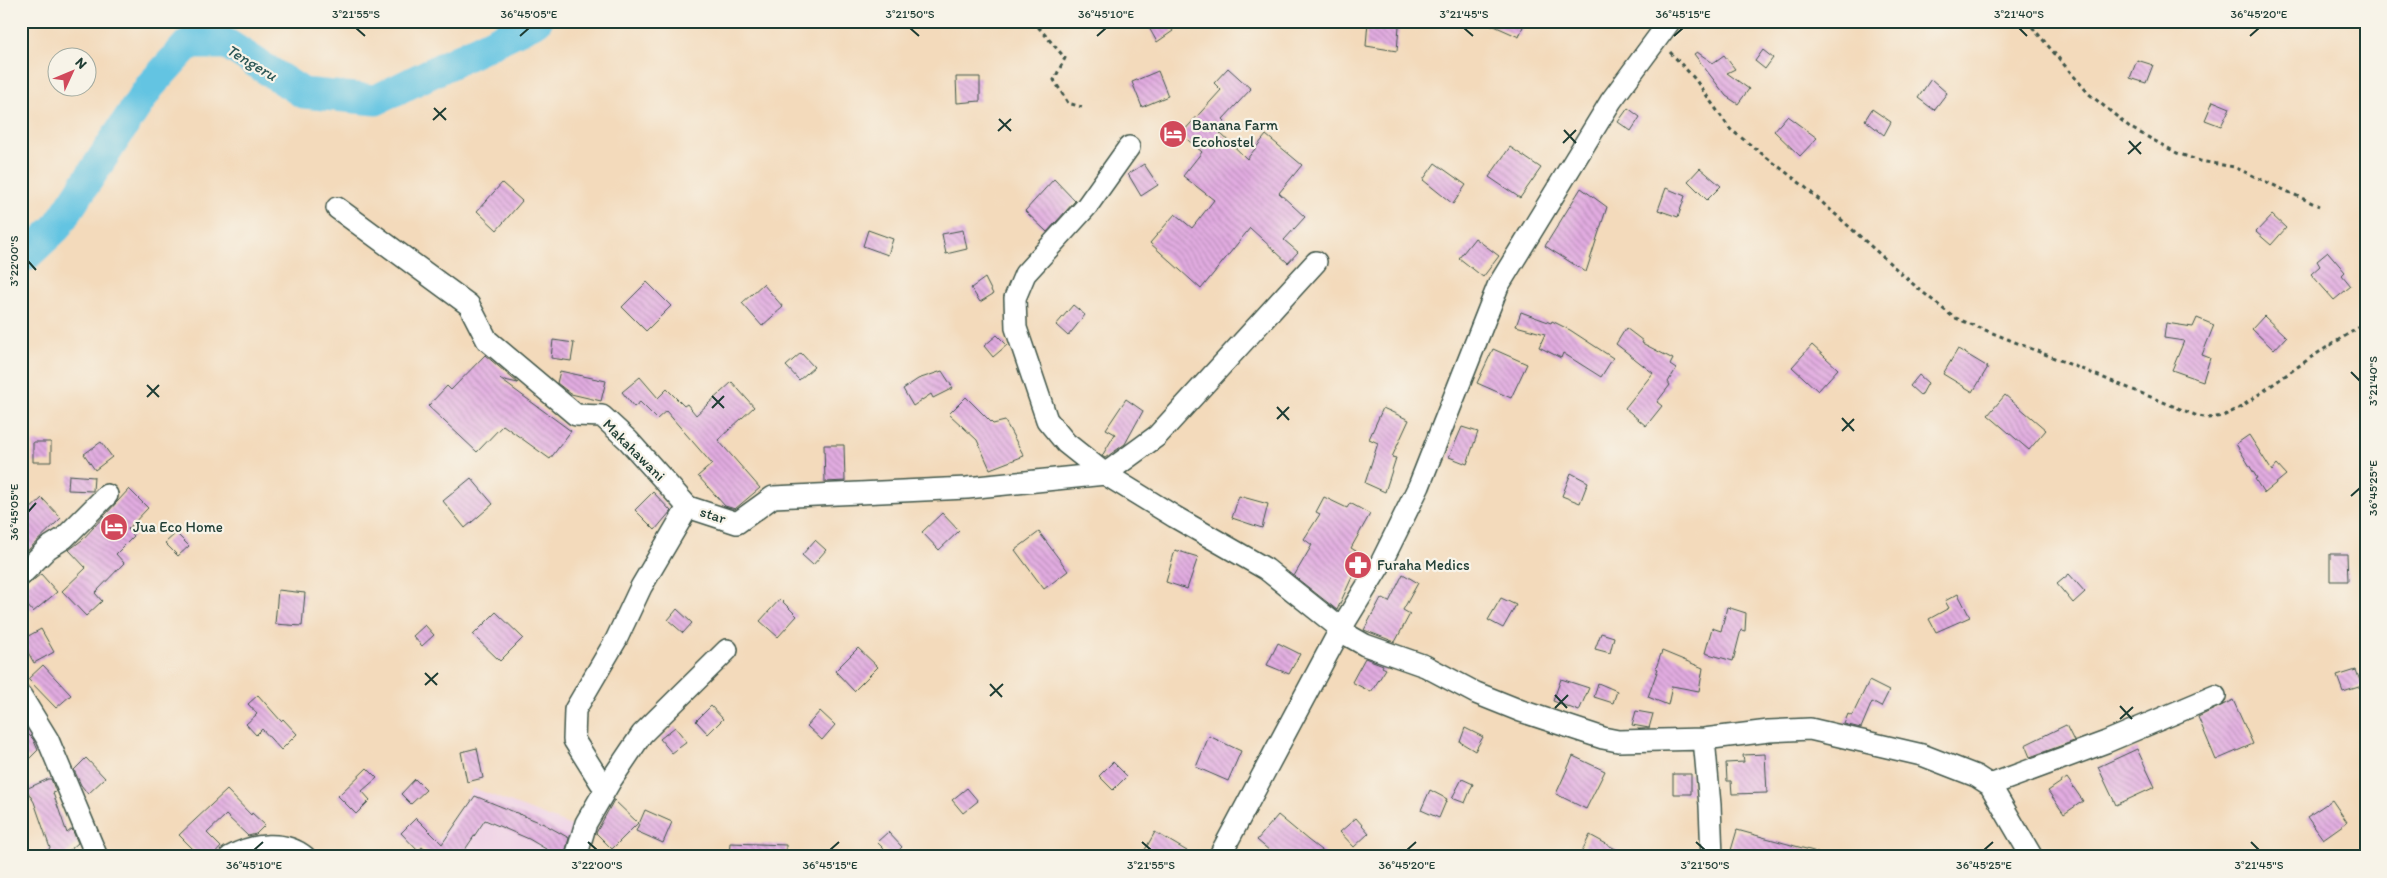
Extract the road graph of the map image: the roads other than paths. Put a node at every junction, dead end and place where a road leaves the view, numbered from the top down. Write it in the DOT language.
graph roads {
  1 [pos="1664,29"];
  2 [pos="1129,147"];
  3 [pos="338,208"];
  4 [pos="1316,262"];
  5 [pos="1105,474"];
  6 [pos="107,495"];
  7 [pos="688,507"];
  8 [pos="21,575"];
  9 [pos="1340,630"];
  10 [pos="727,650"];
  11 [pos="21,696"];
  12 [pos="2214,696"];
  13 [pos="1704,739"];
  14 [pos="601,783"];
  15 [pos="1990,785"];
  16 [pos="97,857"];
  17 [pos="230,857"];
  18 [pos="305,857"];
  19 [pos="576,857"];
  20 [pos="1219,857"];
  21 [pos="1712,857"];
  22 [pos="2032,857"];
  1 -- 9 [label="street"];
  2 -- 5 [label="street"];
  3 -- 7 [label="street, Makahawani"];
  4 -- 5 [label="street"];
  5 -- 7 [label="street, star"];
  5 -- 9 [label="street"];
  6 -- 8 [label="street"];
  7 -- 14 [label="street"];
  9 -- 13 [label="street"];
  9 -- 20 [label="street"];
  10 -- 19 [label="street"];
  11 -- 16 [label="street"];
  12 -- 15 [label="street"];
  13 -- 15 [label="street"];
  13 -- 21 [label="street"];
  15 -- 22 [label="street"];
  17 -- 18 [label="street"];
}
